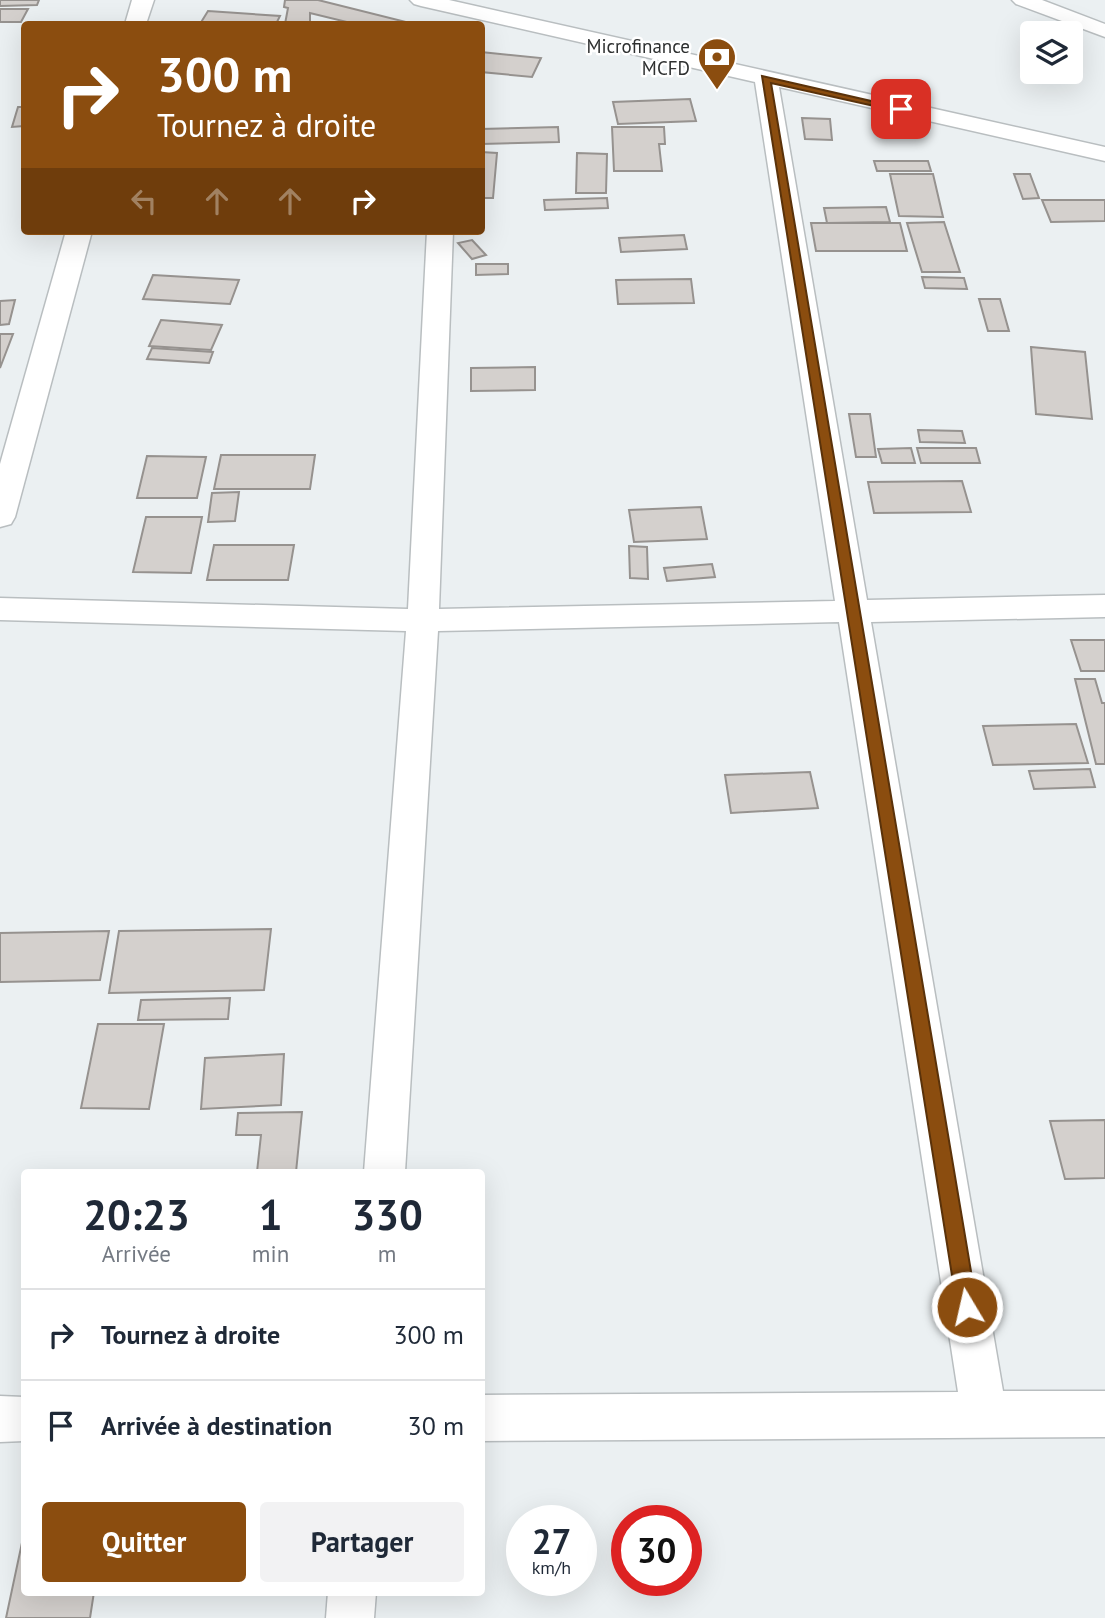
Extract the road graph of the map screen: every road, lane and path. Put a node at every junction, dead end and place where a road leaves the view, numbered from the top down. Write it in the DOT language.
graph roads {
  1 [pos="143,0"];
  2 [pos="422,0"];
  3 [pos="1023,0"];
  4 [pos="451,16"];
  5 [pos="137,21"];
  6 [pos="476,21"];
  7 [pos="485,23"];
  8 [pos="1105,32"];
  9 [pos="766,79"];
  10 [pos="1105,154"];
  11 [pos="78,235"];
  12 [pos="440,235"];
  13 [pos="0,517"];
  14 [pos="1105,606"];
  15 [pos="0,610"];
  16 [pos="853,611"];
  17 [pos="423,620"];
  18 [pos="384,1169"];
  19 [pos="984,1414"];
  20 [pos="1105,1414"];
  21 [pos="485,1418"];
  22 [pos="0,1419"];
  23 [pos="21,1419"];
  24 [pos="352,1596"];
  25 [pos="350,1618"];
  1 -- 5 [label="street"];
  2 -- 4 [label="street"];
  3 -- 8 [label="street"];
  4 -- 6 [label="street"];
  7 -- 9 [label="street"];
  9 -- 10 [label="street"];
  9 -- 16 [label="street"];
  11 -- 13 [label="street"];
  12 -- 17 [label="street"];
  14 -- 16 [label="street"];
  15 -- 17 [label="street"];
  16 -- 17 [label="street"];
  16 -- 19 [label="street"];
  17 -- 18 [label="street"];
  19 -- 20 [label="street"];
  19 -- 21 [label="street"];
  22 -- 23 [label="street"];
  24 -- 25 [label="street"];
}
